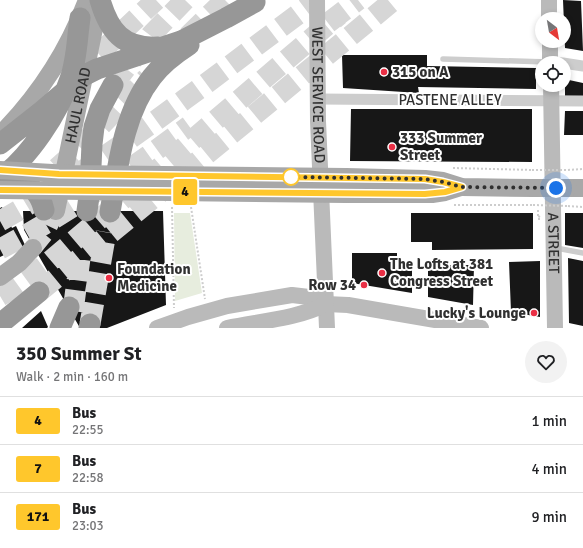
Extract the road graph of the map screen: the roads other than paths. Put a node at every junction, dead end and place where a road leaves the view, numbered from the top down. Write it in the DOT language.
graph roads {
  1 [pos="100,0"];
  2 [pos="317,0"];
  3 [pos="549,0"];
  4 [pos="256,1"];
  5 [pos="83,9"];
  6 [pos="550,12"];
  7 [pos="170,45"];
  8 [pos="443,58"];
  9 [pos="535,61"];
  10 [pos="571,64"];
  11 [pos="583,66"];
  12 [pos="85,75"];
  13 [pos="113,85"];
  14 [pos="65,91"];
  15 [pos="551,93"];
  16 [pos="318,99"];
  17 [pos="583,101"];
  18 [pos="0,136"];
  19 [pos="0,144"];
  20 [pos="0,170"];
  21 [pos="0,178"];
  22 [pos="0,182"];
  23 [pos="346,186"];
  24 [pos="576,188"];
  25 [pos="0,190"];
  26 [pos="50,210"];
  27 [pos="87,211"];
  28 [pos="110,212"];
  29 [pos="34,248"];
  30 [pos="554,248"];
  31 [pos="583,253"];
  32 [pos="0,277"];
  33 [pos="326,304"];
  34 [pos="0,312"];
  35 [pos="78,320"];
  36 [pos="0,324"];
  37 [pos="433,324"];
  38 [pos="60,328"];
  39 [pos="157,328"];
  40 [pos="227,328"];
  41 [pos="327,328"];
  42 [pos="481,328"];
  43 [pos="555,328"];
  1 -- 7 [label="highway"];
  1 -- 12 [label="main road, HAUL ROAD"];
  2 -- 16 [label="main road, WEST SERVICE ROAD"];
  3 -- 6 [label="main road"];
  4 -- 7 [label="highway"];
  4 -- 28 [label="highway"];
  5 -- 14 [label="highway"];
  5 -- 18 [label="main road, HAUL ROAD"];
  7 -- 12 [label="highway"];
  8 -- 9 [label="lane"];
  10 -- 11 [label="street"];
  12 -- 14 [label="highway"];
  12 -- 26 [label="main road, HAUL ROAD"];
  13 -- 27 [label="highway"];
  14 -- 19 [label="highway"];
  14 -- 21 [label="highway"];
  15 -- 16 [label="street, PASTENE ALLEY"];
  15 -- 17 [label="street, PASTENE ALLEY"];
  15 -- 30 [label="main road, A STREET"];
  16 -- 33 [label="main road, WEST SERVICE ROAD"];
  20 -- 23 [label="main road, bridge"];
  22 -- 26 [label="highway"];
  23 -- 24 [label="main road, bridge"];
  23 -- 25 [label="main road, bridge"];
  29 -- 32 [label="main road"];
  30 -- 31 [label="lane"];
  30 -- 43 [label="main road, A STREET"];
  33 -- 37 [label="main road"];
  33 -- 39 [label="main road"];
  33 -- 40 [label="main road"];
  33 -- 41 [label="main road, WEST SERVICE ROAD"];
  34 -- 36 [label="highway"];
  35 -- 38 [label="highway"];
  37 -- 42 [label="main road"];
}
